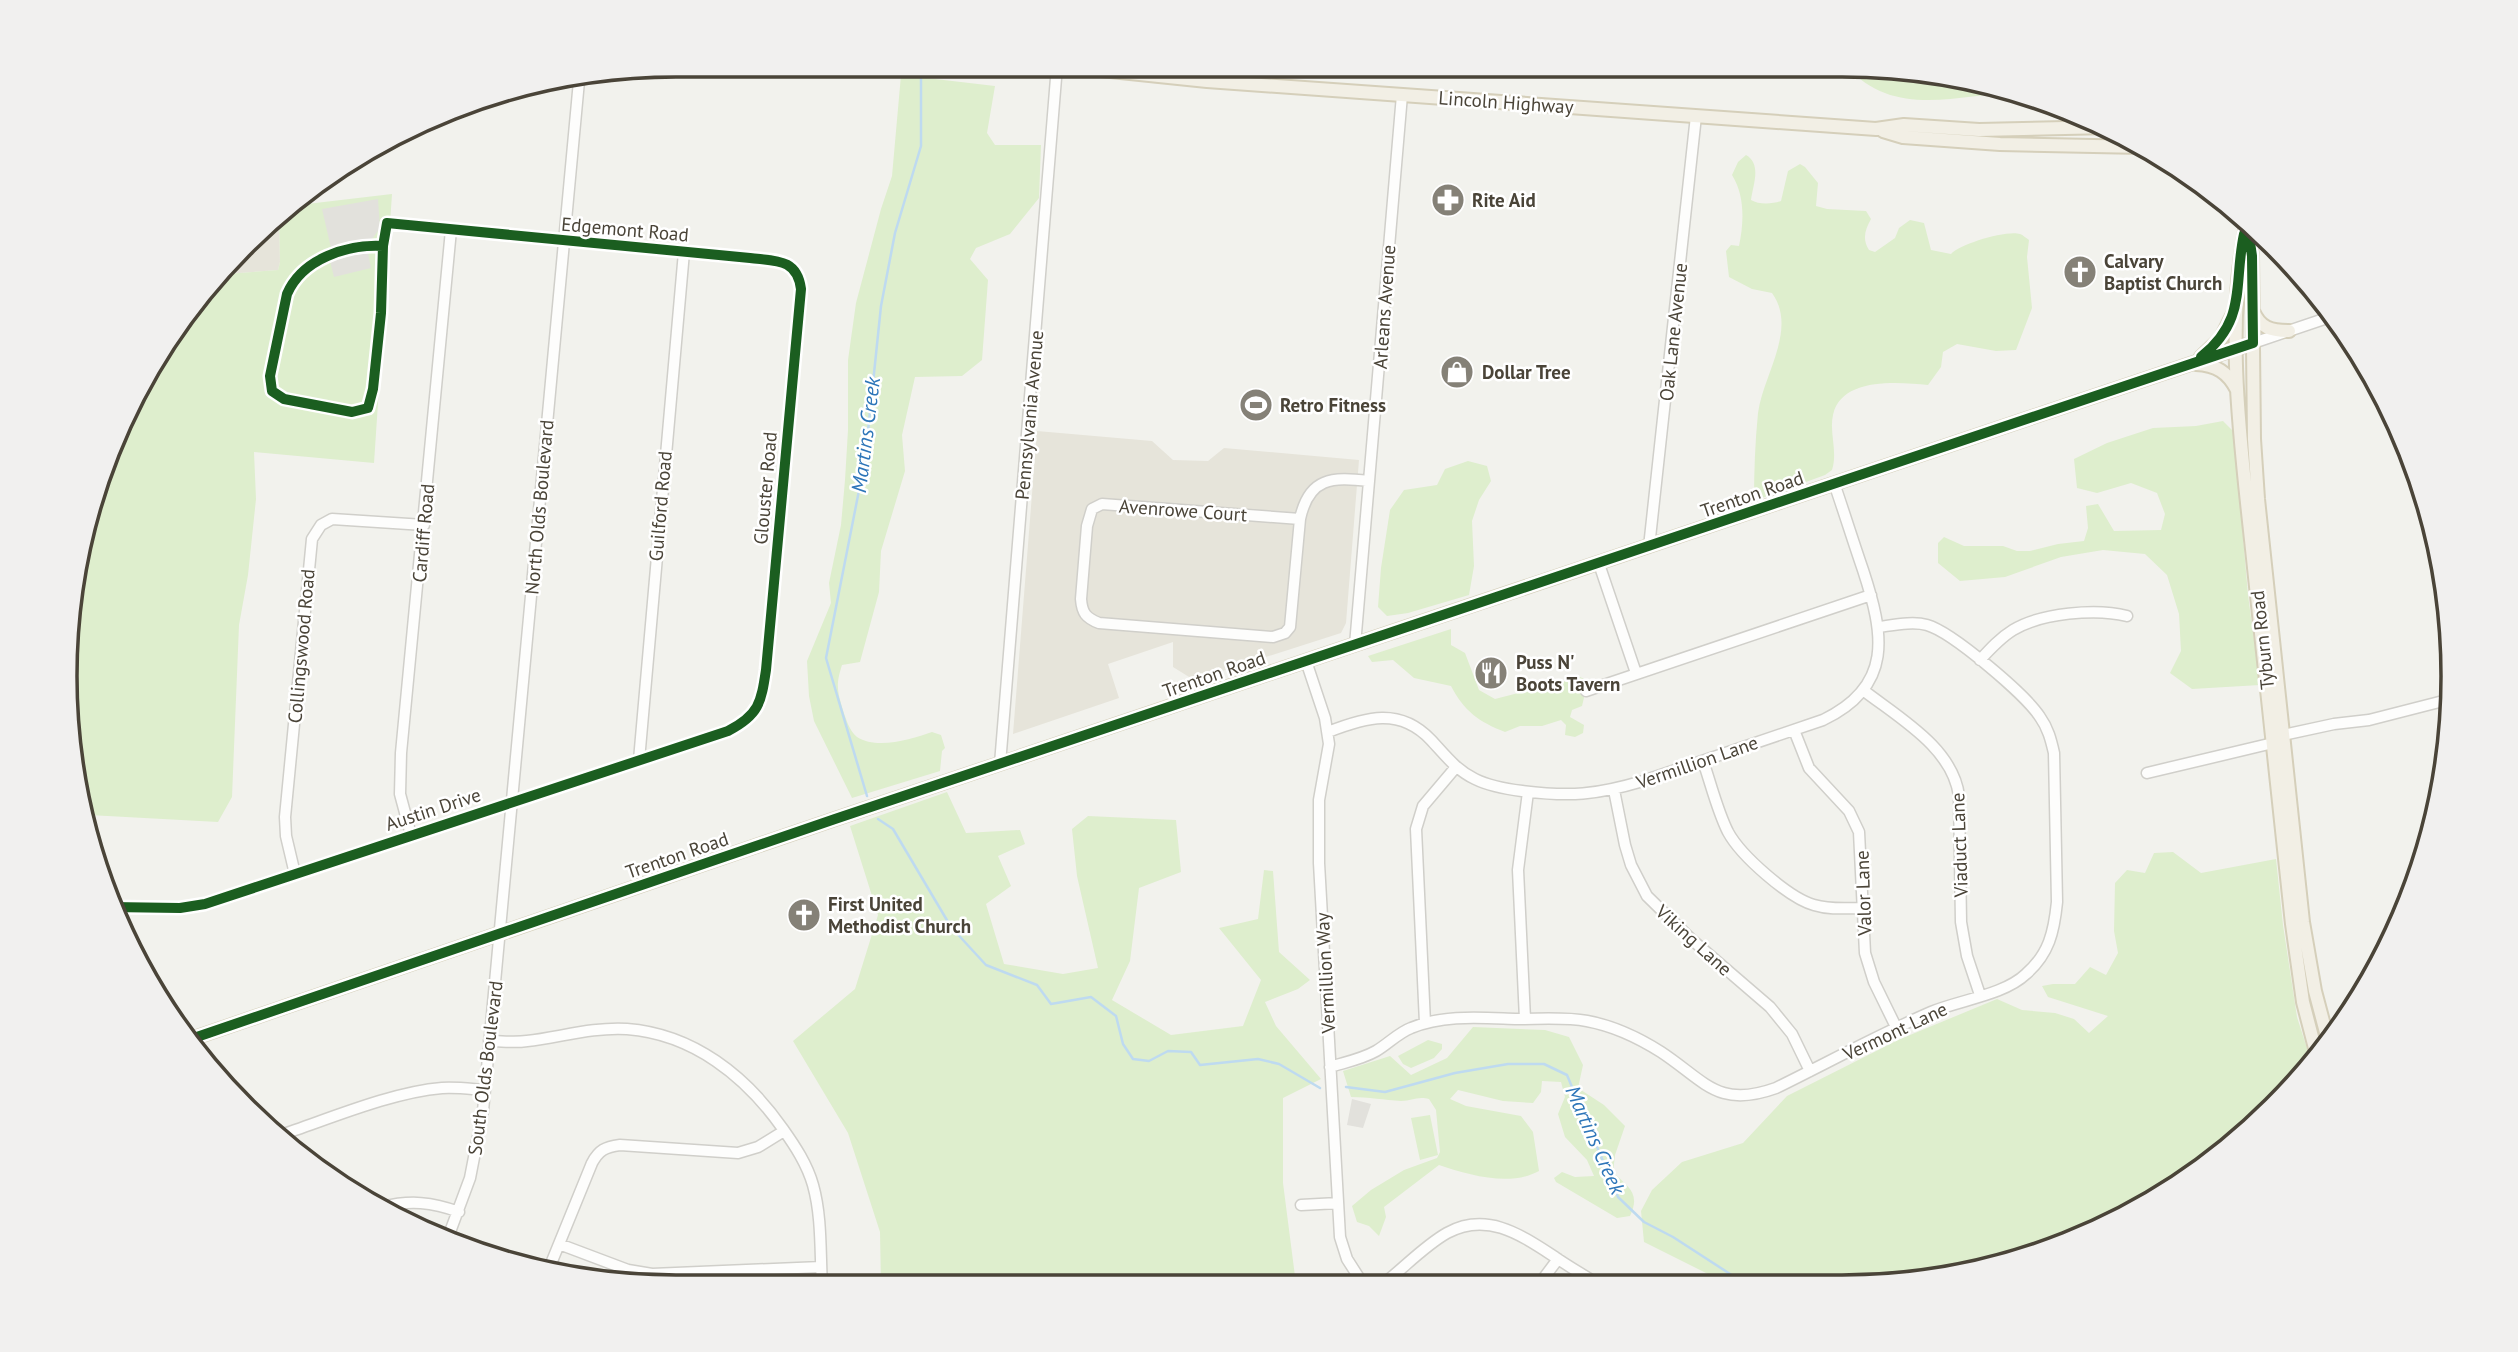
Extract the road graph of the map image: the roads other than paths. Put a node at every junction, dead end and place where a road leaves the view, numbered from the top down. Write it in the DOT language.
graph roads {
  1 [pos="1054,77"];
  2 [pos="1169,77"];
  3 [pos="579,85"];
  4 [pos="1402,95"];
  5 [pos="1696,116"];
  6 [pos="2081,128"];
  7 [pos="1876,129"];
  8 [pos="2122,147"];
  9 [pos="450,230"];
  10 [pos="2244,233"];
  11 [pos="2249,237"];
  12 [pos="564,242"];
  13 [pos="383,246"];
  14 [pos="684,253"];
  15 [pos="795,270"];
  16 [pos="2238,299"];
  17 [pos="2252,310"];
  18 [pos="2323,319"];
  19 [pos="2293,330"];
  20 [pos="2253,343"];
  21 [pos="2237,349"];
  22 [pos="2192,363"];
  23 [pos="2238,390"];
  24 [pos="1368,481"];
  25 [pos="1834,483"];
  26 [pos="1300,519"];
  27 [pos="424,525"];
  28 [pos="1649,547"];
  29 [pos="1599,564"];
  30 [pos="1871,595"];
  31 [pos="2127,616"];
  32 [pos="1879,627"];
  33 [pos="1355,645"];
  34 [pos="1980,660"];
  35 [pos="1306,661"];
  36 [pos="1636,673"];
  37 [pos="1863,690"];
  38 [pos="1586,691"];
  39 [pos="2440,702"];
  40 [pos="756,710"];
  41 [pos="1794,730"];
  42 [pos="1328,732"];
  43 [pos="2278,739"];
  44 [pos="639,760"];
  45 [pos="1703,761"];
  46 [pos="1000,764"];
  47 [pos="1456,767"];
  48 [pos="2147,773"];
  49 [pos="1614,790"];
  50 [pos="1528,792"];
  51 [pos="512,802"];
  52 [pos="411,835"];
  53 [pos="295,874"];
  54 [pos="124,907"];
  55 [pos="1863,908"];
  56 [pos="499,933"];
  57 [pos="1980,995"];
  58 [pos="1525,1019"];
  59 [pos="1425,1023"];
  60 [pos="1897,1029"];
  61 [pos="2325,1030"];
  62 [pos="198,1037"];
  63 [pos="489,1041"];
  64 [pos="2314,1045"];
  65 [pos="1330,1067"];
  66 [pos="1810,1071"];
  67 [pos="485,1090"];
  68 [pos="785,1131"];
  69 [pos="289,1132"];
  70 [pos="1338,1203"];
  71 [pos="394,1204"];
  72 [pos="1301,1205"];
  73 [pos="459,1212"];
  74 [pos="451,1231"];
  75 [pos="559,1244"];
  76 [pos="1558,1259"];
  77 [pos="552,1261"];
  78 [pos="821,1267"];
  79 [pos="821,1275"];
  80 [pos="1356,1275"];
  81 [pos="1394,1275"];
  82 [pos="1546,1275"];
  83 [pos="1583,1275"];
  1 -- 46 [label="street, Pennsylvania Avenue"];
  2 -- 4 [label="main road, Lincoln Highway"];
  3 -- 12 [label="street, North Olds Boulevard"];
  4 -- 5 [label="main road, Lincoln Highway"];
  4 -- 24 [label="street, Arleans Avenue"];
  5 -- 7 [label="main road, Lincoln Highway"];
  5 -- 28 [label="street, Oak Lane Avenue"];
  6 -- 7 [label="main road, Lincoln Highway"];
  7 -- 8 [label="main road, Lincoln Highway"];
  9 -- 12 [label="street, Edgemont Road"];
  9 -- 13 [label="street, Edgemont Road"];
  9 -- 27 [label="street, Cardiff Road"];
  10 -- 16 [label="main road, Tyburn Road"];
  11 -- 17 [label="main road, Tyburn Road"];
  12 -- 14 [label="street, Edgemont Road"];
  12 -- 51 [label="street, North Olds Boulevard"];
  13 -- 13 [label="street"];
  14 -- 15 [label="street, Edgemont Road"];
  14 -- 44 [label="street, Guilford Road"];
  15 -- 40 [label="street, Glouster Road"];
  16 -- 21 [label="main road, Tyburn Road"];
  16 -- 22 [label="main road"];
  17 -- 19 [label="main road"];
  17 -- 20 [label="main road, Tyburn Road"];
  18 -- 19 [label="street"];
  19 -- 20 [label="street"];
  20 -- 21 [label="main road, Trenton Road"];
  20 -- 43 [label="main road, Tyburn Road"];
  21 -- 22 [label="main road, Trenton Road"];
  21 -- 23 [label="main road, Tyburn Road"];
  22 -- 23 [label="main road"];
  22 -- 25 [label="main road, Trenton Road"];
  23 -- 43 [label="main road, Tyburn Road"];
  24 -- 26 [label="street"];
  24 -- 33 [label="street, Arleans Avenue"];
  25 -- 28 [label="main road, Trenton Road"];
  25 -- 30 [label="street, Vermillion Lane"];
  26 -- 26 [label="street, Avenrowe Court"];
  27 -- 52 [label="street, Cardiff Road"];
  27 -- 53 [label="street, Collingswood Road"];
  28 -- 29 [label="main road, Trenton Road"];
  29 -- 33 [label="main road, Trenton Road"];
  29 -- 36 [label="street"];
  30 -- 32 [label="street, Vermillion Lane"];
  30 -- 36 [label="street"];
  31 -- 34 [label="street"];
  32 -- 34 [label="street, Vermont Lane"];
  32 -- 37 [label="street, Vermillion Lane"];
  33 -- 35 [label="main road, Trenton Road"];
  34 -- 57 [label="street, Vermont Lane"];
  35 -- 42 [label="street, Vermillion Way"];
  35 -- 46 [label="main road, Trenton Road"];
  36 -- 38 [label="street"];
  37 -- 41 [label="street, Vermillion Lane"];
  37 -- 57 [label="street, Viaduct Lane"];
  39 -- 43 [label="street"];
  40 -- 44 [label="street, Austin Drive"];
  41 -- 45 [label="street, Vermillion Lane"];
  41 -- 55 [label="street, Valor Lane"];
  42 -- 47 [label="street, Vermillion Lane"];
  42 -- 65 [label="street, Vermillion Way"];
  43 -- 48 [label="street"];
  43 -- 61 [label="main road, Tyburn Road"];
  43 -- 64 [label="main road, Tyburn Road"];
  44 -- 51 [label="street, Austin Drive"];
  45 -- 49 [label="street, Vermillion Lane"];
  45 -- 55 [label="street"];
  46 -- 56 [label="main road, Trenton Road"];
  47 -- 50 [label="street, Vermillion Lane"];
  47 -- 59 [label="street"];
  49 -- 50 [label="street, Vermillion Lane"];
  49 -- 66 [label="street, Viking Lane"];
  50 -- 58 [label="street"];
  51 -- 52 [label="street, Austin Drive"];
  51 -- 56 [label="street, North Olds Boulevard"];
  52 -- 53 [label="street, Austin Drive"];
  53 -- 54 [label="street, Austin Drive"];
  55 -- 60 [label="street, Valor Lane"];
  56 -- 62 [label="main road, Trenton Road"];
  56 -- 63 [label="street, South Olds Boulevard"];
  57 -- 60 [label="street, Vermont Lane"];
  58 -- 59 [label="street, Vermont Lane"];
  58 -- 66 [label="street, Vermont Lane"];
  59 -- 65 [label="street, Vermont Lane"];
  60 -- 66 [label="street, Vermont Lane"];
  63 -- 67 [label="street, South Olds Boulevard"];
  63 -- 68 [label="street"];
  65 -- 70 [label="street, Vermillion Way"];
  67 -- 69 [label="street"];
  67 -- 73 [label="street, South Olds Boulevard"];
  68 -- 75 [label="street"];
  68 -- 78 [label="street"];
  70 -- 72 [label="street"];
  70 -- 80 [label="street, Vermillion Way"];
  71 -- 73 [label="street"];
  73 -- 74 [label="street, South Olds Boulevard"];
  75 -- 77 [label="street"];
  75 -- 78 [label="street"];
  76 -- 81 [label="street"];
  76 -- 82 [label="street"];
  76 -- 83 [label="street"];
  78 -- 79 [label="street"];
}
